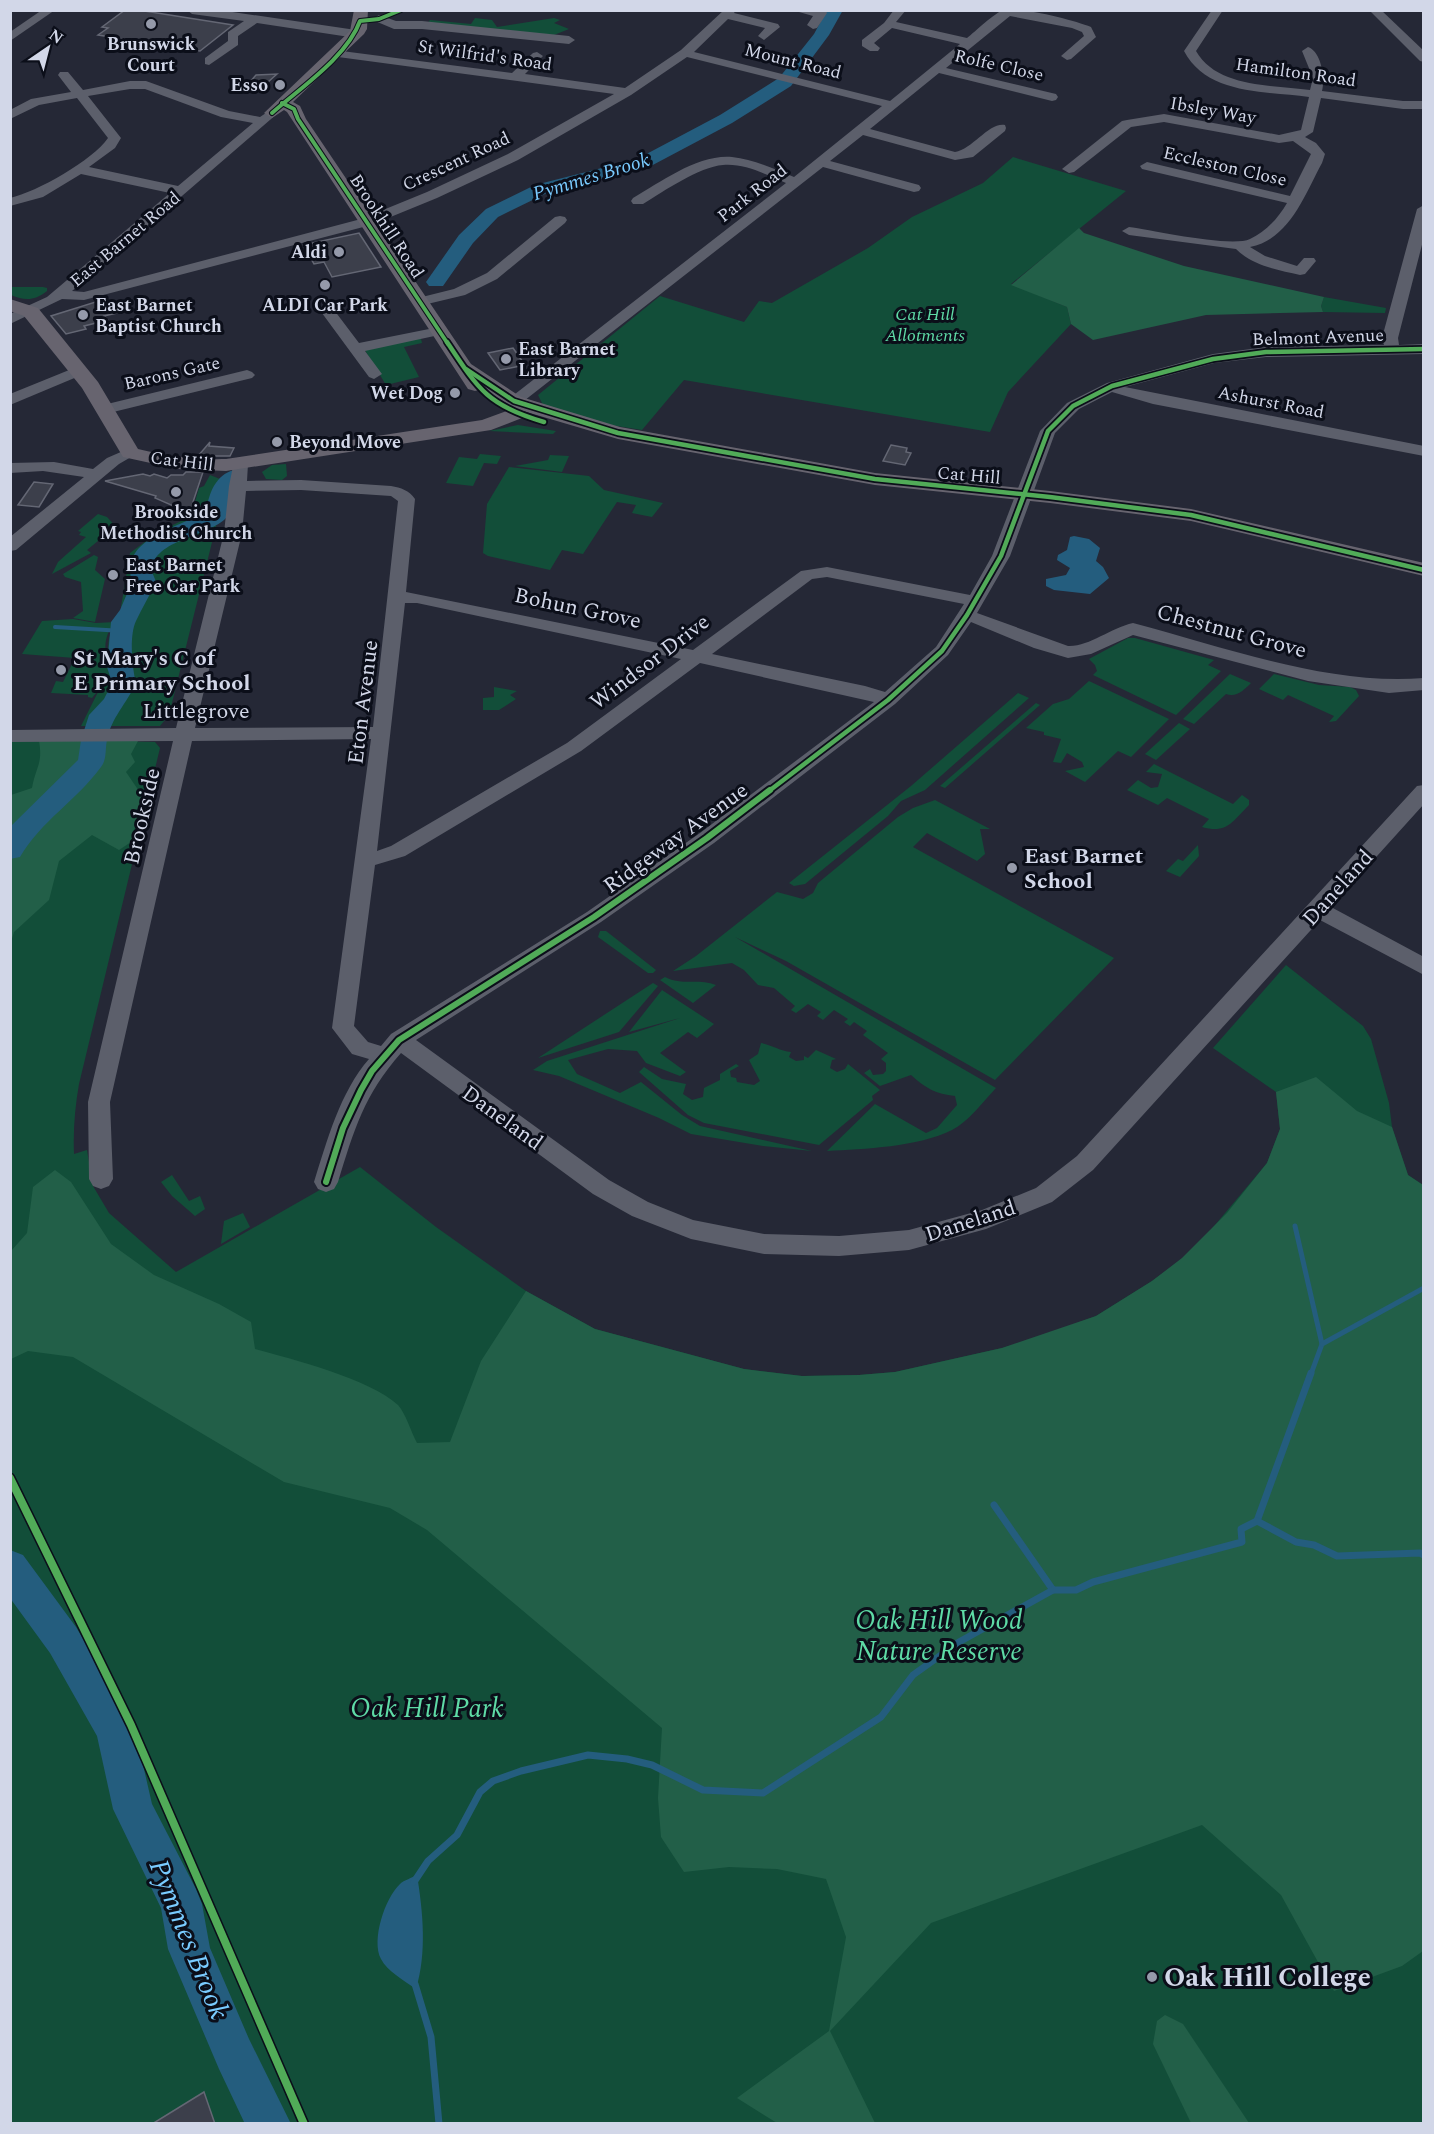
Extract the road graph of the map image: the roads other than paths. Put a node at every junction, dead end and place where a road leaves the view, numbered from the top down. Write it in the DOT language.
graph roads {
  1 [pos="51,10"];
  2 [pos="192,10"];
  3 [pos="401,10"];
  4 [pos="797,10"];
  5 [pos="901,10"];
  6 [pos="1218,10"];
  7 [pos="1374,10"];
  8 [pos="1009,11"];
  9 [pos="729,13"];
  10 [pos="253,20"];
  11 [pos="379,20"];
  12 [pos="359,22"];
  13 [pos="890,24"];
  14 [pos="813,25"];
  15 [pos="764,36"];
  16 [pos="10,38"];
  17 [pos="568,40"];
  18 [pos="971,43"];
  19 [pos="874,48"];
  20 [pos="1308,51"];
  21 [pos="686,52"];
  22 [pos="338,53"];
  23 [pos="537,56"];
  24 [pos="1067,56"];
  25 [pos="1424,58"];
  26 [pos="209,61"];
  27 [pos="937,69"];
  28 [pos="64,75"];
  29 [pos="514,77"];
  30 [pos="627,92"];
  31 [pos="80,94"];
  32 [pos="1316,94"];
  33 [pos="1052,97"];
  34 [pos="892,105"];
  35 [pos="1424,105"];
  36 [pos="273,112"];
  37 [pos="10,115"];
  38 [pos="1000,128"];
  39 [pos="860,130"];
  40 [pos="1295,137"];
  41 [pos="819,162"];
  42 [pos="1147,166"];
  43 [pos="78,169"];
  44 [pos="1069,169"];
  45 [pos="796,182"];
  46 [pos="914,188"];
  47 [pos="182,191"];
  48 [pos="638,201"];
  49 [pos="1296,201"];
  50 [pos="10,202"];
  51 [pos="1424,209"];
  52 [pos="560,220"];
  53 [pos="366,222"];
  54 [pos="1129,231"];
  55 [pos="1240,245"];
  56 [pos="1417,254"];
  57 [pos="1309,261"];
  58 [pos="59,294"];
  59 [pos="419,302"];
  60 [pos="10,304"];
  61 [pos="326,309"];
  62 [pos="31,312"];
  63 [pos="10,320"];
  64 [pos="439,331"];
  65 [pos="357,348"];
  66 [pos="1424,349"];
  67 [pos="1393,350"];
  68 [pos="79,371"];
  69 [pos="374,374"];
  70 [pos="247,375"];
  71 [pos="1112,386"];
  72 [pos="10,400"];
  73 [pos="511,408"];
  74 [pos="105,409"];
  75 [pos="1424,451"];
  76 [pos="130,453"];
  77 [pos="10,468"];
  78 [pos="97,475"];
  79 [pos="239,476"];
  80 [pos="1025,495"];
  81 [pos="10,546"];
  82 [pos="1424,570"];
  83 [pos="398,597"];
  84 [pos="971,608"];
  85 [pos="696,657"];
  86 [pos="1424,684"];
  87 [pos="1402,688"];
  88 [pos="1424,698"];
  89 [pos="888,700"];
  90 [pos="382,733"];
  91 [pos="184,734"];
  92 [pos="10,736"];
  93 [pos="1424,791"];
  94 [pos="365,859"];
  95 [pos="1317,909"];
  96 [pos="1424,967"];
  97 [pos="392,1048"];
  98 [pos="101,1179"];
  99 [pos="326,1182"];
  1 -- 16 [label="street"];
  2 -- 10 [label="street"];
  3 -- 11 [label="street"];
  4 -- 14 [label="street"];
  5 -- 13 [label="street"];
  6 -- 32 [label="street, Hamilton Road"];
  7 -- 25 [label="street"];
  8 -- 18 [label="street, Park Road"];
  8 -- 24 [label="street"];
  9 -- 15 [label="street"];
  9 -- 21 [label="street, Crescent Road"];
  10 -- 12 [label="street"];
  10 -- 26 [label="street"];
  11 -- 12 [label="street"];
  11 -- 17 [label="street"];
  12 -- 22 [label="main road, East Barnet Road"];
  13 -- 18 [label="street"];
  13 -- 19 [label="street"];
  18 -- 27 [label="street, Park Road"];
  20 -- 32 [label="street"];
  21 -- 30 [label="street, Crescent Road"];
  21 -- 34 [label="street, Mount Road"];
  22 -- 29 [label="street, St Wilfrid's Road"];
  22 -- 36 [label="main road, East Barnet Road"];
  23 -- 29 [label="street"];
  27 -- 33 [label="street, Rolfe Close"];
  27 -- 34 [label="street, Park Road"];
  28 -- 31 [label="street"];
  29 -- 30 [label="street, St Wilfrid's Road"];
  30 -- 53 [label="street, Crescent Road"];
  31 -- 36 [label="street"];
  31 -- 37 [label="street"];
  31 -- 43 [label="street"];
  32 -- 35 [label="street, Hamilton Road"];
  32 -- 40 [label="street"];
  34 -- 39 [label="street, Park Road"];
  36 -- 47 [label="street, East Barnet Road"];
  36 -- 53 [label="main road, Brookhill Road"];
  38 -- 39 [label="street"];
  39 -- 41 [label="street, Park Road"];
  40 -- 44 [label="street, Ibsley Way"];
  40 -- 49 [label="street"];
  41 -- 45 [label="street, Park Road"];
  41 -- 46 [label="street"];
  42 -- 49 [label="street, Eccleston Close"];
  43 -- 47 [label="street"];
  43 -- 50 [label="street"];
  45 -- 48 [label="street"];
  45 -- 73 [label="street, Park Road"];
  47 -- 58 [label="street, East Barnet Road"];
  49 -- 55 [label="street"];
  51 -- 56 [label="street"];
  52 -- 59 [label="street"];
  53 -- 58 [label="street, Crescent Road"];
  53 -- 59 [label="main road, Brookhill Road"];
  54 -- 55 [label="street"];
  55 -- 57 [label="street"];
  56 -- 67 [label="street"];
  58 -- 62 [label="street, East Barnet Road"];
  59 -- 64 [label="main road, Brookhill Road"];
  60 -- 62 [label="main road"];
  61 -- 65 [label="street"];
  62 -- 63 [label="street, East Barnet Road"];
  62 -- 68 [label="main road"];
  64 -- 65 [label="street"];
  64 -- 73 [label="main road, Brookhill Road"];
  65 -- 69 [label="street"];
  66 -- 67 [label="street, Belmont Avenue"];
  67 -- 71 [label="street, Belmont Avenue"];
  68 -- 72 [label="street"];
  68 -- 74 [label="main road"];
  70 -- 74 [label="street, Barons Gate"];
  71 -- 75 [label="street, Ashurst Road"];
  71 -- 80 [label="street, Belmont Avenue"];
  73 -- 79 [label="main road, Cat Hill"];
  73 -- 80 [label="main road, Cat Hill"];
  74 -- 76 [label="main road"];
  76 -- 78 [label="street"];
  76 -- 79 [label="main road, Cat Hill"];
  77 -- 78 [label="street"];
  78 -- 81 [label="street"];
  79 -- 83 [label="street, Eton Avenue"];
  79 -- 91 [label="street, Brookside"];
  80 -- 82 [label="main road, Cat Hill"];
  80 -- 84 [label="street, Ridgeway Avenue"];
  83 -- 85 [label="street, Bohun Grove"];
  83 -- 90 [label="street, Eton Avenue"];
  84 -- 85 [label="street, Windsor Drive"];
  84 -- 87 [label="street, Chestnut Grove"];
  84 -- 89 [label="street, Ridgeway Avenue"];
  85 -- 89 [label="street, Bohun Grove"];
  85 -- 94 [label="street, Windsor Drive"];
  86 -- 87 [label="street, Chestnut Grove"];
  87 -- 88 [label="street"];
  89 -- 97 [label="street, Ridgeway Avenue"];
  90 -- 91 [label="street, Littlegrove"];
  90 -- 94 [label="street, Eton Avenue"];
  91 -- 92 [label="street, Littlegrove"];
  91 -- 98 [label="street, Brookside"];
  93 -- 95 [label="street, Daneland"];
  94 -- 97 [label="street, Eton Avenue"];
  95 -- 96 [label="street"];
  95 -- 97 [label="street, Daneland"];
  97 -- 99 [label="street, Ridgeway Avenue"];
}
